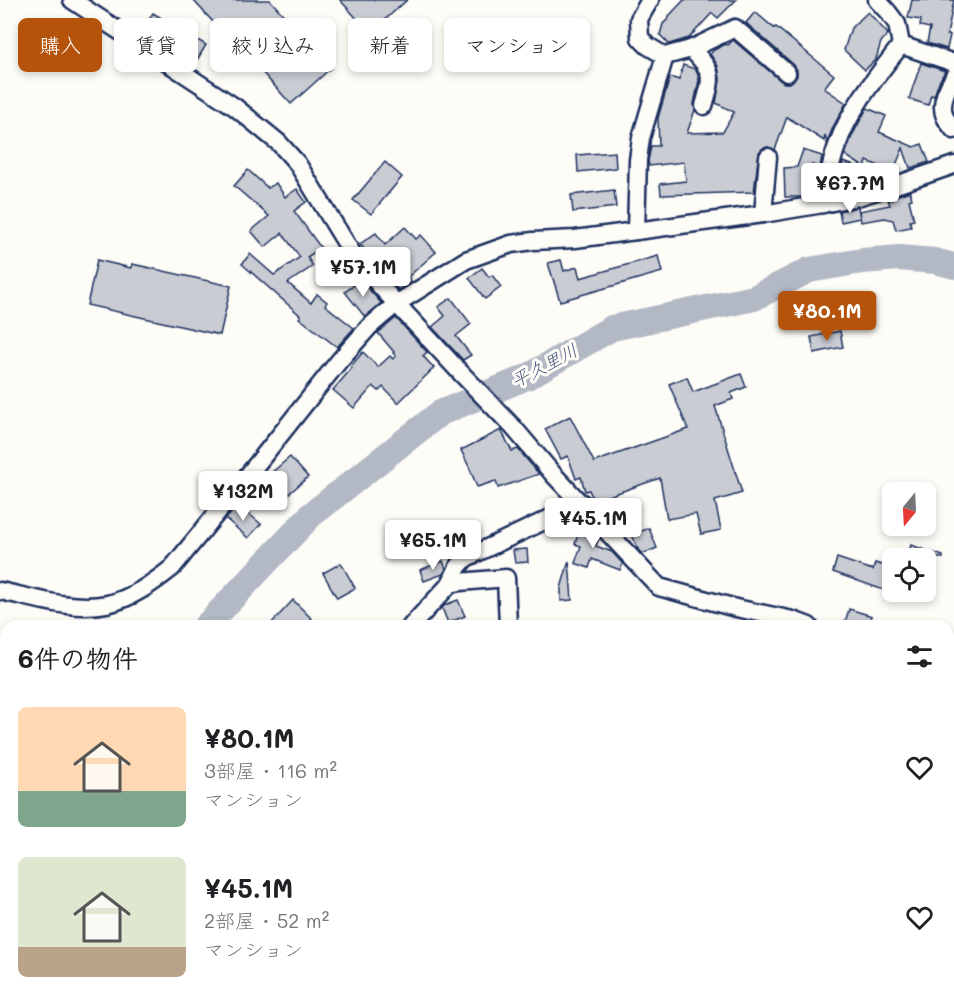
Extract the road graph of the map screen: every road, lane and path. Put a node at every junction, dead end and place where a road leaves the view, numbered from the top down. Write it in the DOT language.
graph roads {
  1 [pos="72,0"];
  2 [pos="650,0"];
  3 [pos="877,0"];
  4 [pos="901,45"];
  5 [pos="691,49"];
  6 [pos="665,57"];
  7 [pos="954,63"];
  8 [pos="787,73"];
  9 [pos="954,77"];
  10 [pos="704,106"];
  11 [pos="954,130"];
  12 [pos="768,157"];
  13 [pos="954,165"];
  14 [pos="823,204"];
  15 [pos="763,214"];
  16 [pos="636,231"];
  17 [pos="396,304"];
  18 [pos="582,503"];
  19 [pos="450,584"];
  20 [pos="0,591"];
  21 [pos="417,620"];
  22 [pos="508,620"];
  23 [pos="793,620"];
  1 -- 17 [label="street"];
  2 -- 6 [label="street"];
  3 -- 4 [label="street"];
  4 -- 7 [label="street"];
  4 -- 14 [label="street"];
  5 -- 6 [label="street"];
  5 -- 8 [label="street"];
  5 -- 10 [label="street"];
  6 -- 16 [label="street"];
  9 -- 11 [label="street"];
  12 -- 15 [label="street"];
  13 -- 14 [label="street"];
  14 -- 15 [label="street"];
  15 -- 16 [label="street"];
  16 -- 17 [label="street"];
  17 -- 18 [label="street"];
  17 -- 20 [label="street"];
  18 -- 19 [label="street"];
  18 -- 23 [label="street"];
  19 -- 21 [label="street"];
  19 -- 22 [label="street"];
}
